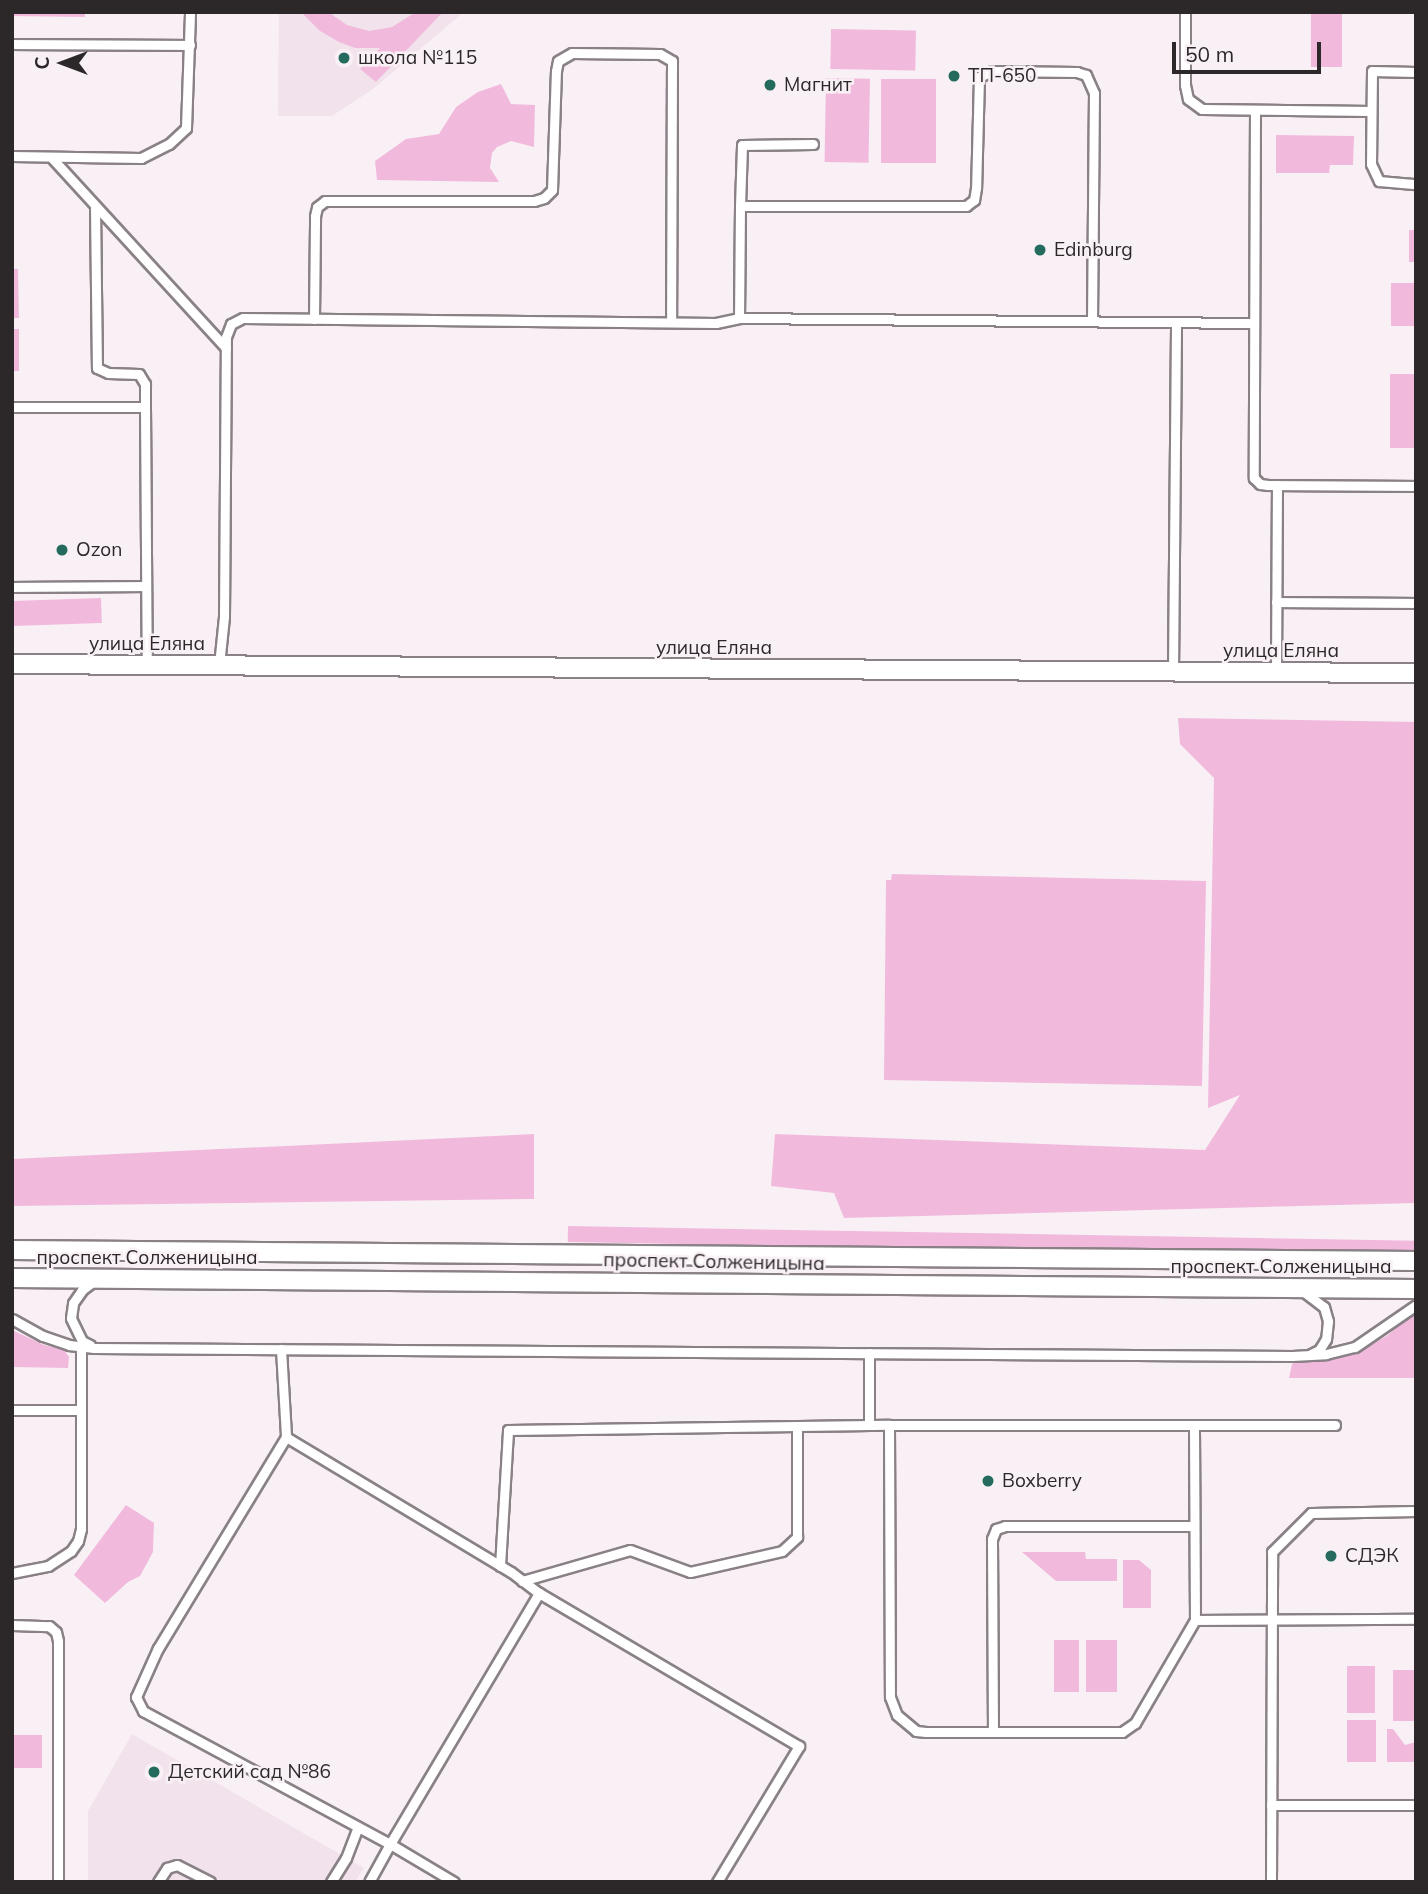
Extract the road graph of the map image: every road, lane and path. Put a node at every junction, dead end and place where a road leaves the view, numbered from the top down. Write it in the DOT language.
graph roads {
  1 [pos="190,12"];
  2 [pos="1185,12"];
  3 [pos="12,44"];
  4 [pos="190,45"];
  5 [pos="1416,72"];
  6 [pos="1255,110"];
  7 [pos="1371,111"];
  8 [pos="813,145"];
  9 [pos="12,156"];
  10 [pos="51,157"];
  11 [pos="1416,184"];
  12 [pos="95,206"];
  13 [pos="740,206"];
  14 [pos="739,318"];
  15 [pos="314,319"];
  16 [pos="1092,321"];
  17 [pos="671,322"];
  18 [pos="1176,322"];
  19 [pos="1253,323"];
  20 [pos="226,348"];
  21 [pos="12,407"];
  22 [pos="145,407"];
  23 [pos="1277,485"];
  24 [pos="1416,486"];
  25 [pos="146,586"];
  26 [pos="12,587"];
  27 [pos="1276,602"];
  28 [pos="1416,603"];
  29 [pos="12,664"];
  30 [pos="147,665"];
  31 [pos="219,665"];
  32 [pos="1173,672"];
  33 [pos="1276,672"];
  34 [pos="1416,673"];
  35 [pos="12,1250"];
  36 [pos="1416,1261"];
  37 [pos="12,1279"];
  38 [pos="97,1279"];
  39 [pos="1299,1289"];
  40 [pos="1416,1289"];
  41 [pos="1416,1305"];
  42 [pos="12,1318"];
  43 [pos="81,1346"];
  44 [pos="94,1348"];
  45 [pos="281,1349"];
  46 [pos="869,1353"];
  47 [pos="1309,1355"];
  48 [pos="12,1410"];
  49 [pos="81,1410"];
  50 [pos="869,1425"];
  51 [pos="1194,1425"];
  52 [pos="1335,1425"];
  53 [pos="797,1426"];
  54 [pos="889,1426"];
  55 [pos="286,1437"];
  56 [pos="1416,1511"];
  57 [pos="1194,1526"];
  58 [pos="500,1566"];
  59 [pos="12,1573"];
  60 [pos="523,1581"];
  61 [pos="539,1593"];
  62 [pos="1271,1619"];
  63 [pos="1416,1619"];
  64 [pos="1195,1620"];
  65 [pos="12,1625"];
  66 [pos="993,1732"];
  67 [pos="1271,1805"];
  68 [pos="1416,1805"];
  69 [pos="358,1827"];
  70 [pos="390,1844"];
  71 [pos="58,1882"];
  72 [pos="158,1882"];
  73 [pos="210,1882"];
  74 [pos="331,1882"];
  75 [pos="369,1882"];
  76 [pos="454,1882"];
  77 [pos="717,1882"];
  78 [pos="1271,1882"];
  1 -- 4 [label="lane"];
  2 -- 6 [label="lane"];
  3 -- 4 [label="lane"];
  4 -- 10 [label="lane"];
  5 -- 7 [label="lane"];
  6 -- 7 [label="lane"];
  6 -- 19 [label="lane"];
  7 -- 11 [label="lane"];
  8 -- 13 [label="lane"];
  9 -- 10 [label="lane"];
  10 -- 12 [label="lane"];
  12 -- 20 [label="lane"];
  12 -- 22 [label="lane"];
  13 -- 14 [label="lane"];
  13 -- 16 [label="lane"];
  14 -- 16 [label="lane"];
  14 -- 17 [label="lane"];
  15 -- 17 [label="lane"];
  15 -- 17 [label="lane"];
  15 -- 20 [label="lane"];
  16 -- 18 [label="lane"];
  18 -- 19 [label="lane"];
  18 -- 32 [label="lane"];
  19 -- 23 [label="lane"];
  20 -- 31 [label="lane"];
  21 -- 22 [label="lane"];
  22 -- 25 [label="lane"];
  23 -- 24 [label="lane"];
  23 -- 27 [label="lane"];
  25 -- 26 [label="lane"];
  25 -- 30 [label="lane"];
  27 -- 28 [label="lane"];
  27 -- 33 [label="lane"];
  29 -- 30 [label="street, улица Еляна"];
  30 -- 31 [label="street, улица Еляна"];
  31 -- 32 [label="street, улица Еляна"];
  32 -- 33 [label="street, улица Еляна"];
  33 -- 34 [label="street, улица Еляна"];
  35 -- 36 [label="street, проспект Солженицына"];
  37 -- 38 [label="street, проспект Солженицына"];
  38 -- 39 [label="street, проспект Солженицына"];
  38 -- 44 [label="lane"];
  39 -- 40 [label="street, проспект Солженицына"];
  39 -- 47 [label="lane"];
  41 -- 47 [label="lane"];
  42 -- 43 [label="lane"];
  43 -- 44 [label="lane"];
  43 -- 49 [label="lane"];
  44 -- 45 [label="lane"];
  45 -- 46 [label="lane"];
  45 -- 55 [label="lane"];
  46 -- 47 [label="lane"];
  46 -- 50 [label="lane"];
  48 -- 49 [label="lane"];
  49 -- 59 [label="lane"];
  50 -- 53 [label="lane"];
  50 -- 54 [label="lane"];
  51 -- 52 [label="lane"];
  51 -- 54 [label="lane"];
  51 -- 57 [label="lane"];
  53 -- 58 [label="lane"];
  53 -- 60 [label="lane"];
  54 -- 66 [label="lane"];
  55 -- 58 [label="lane"];
  55 -- 69 [label="lane"];
  56 -- 62 [label="lane"];
  57 -- 64 [label="lane"];
  57 -- 66 [label="lane"];
  58 -- 60 [label="lane"];
  60 -- 61 [label="lane"];
  61 -- 70 [label="lane"];
  61 -- 77 [label="lane"];
  62 -- 63 [label="lane"];
  62 -- 64 [label="lane"];
  62 -- 67 [label="lane"];
  64 -- 66 [label="lane"];
  65 -- 71 [label="lane"];
  67 -- 68 [label="lane"];
  67 -- 78 [label="lane"];
  69 -- 70 [label="lane"];
  69 -- 74 [label="lane"];
  70 -- 75 [label="lane"];
  70 -- 76 [label="lane"];
  72 -- 73 [label="lane"];
}
